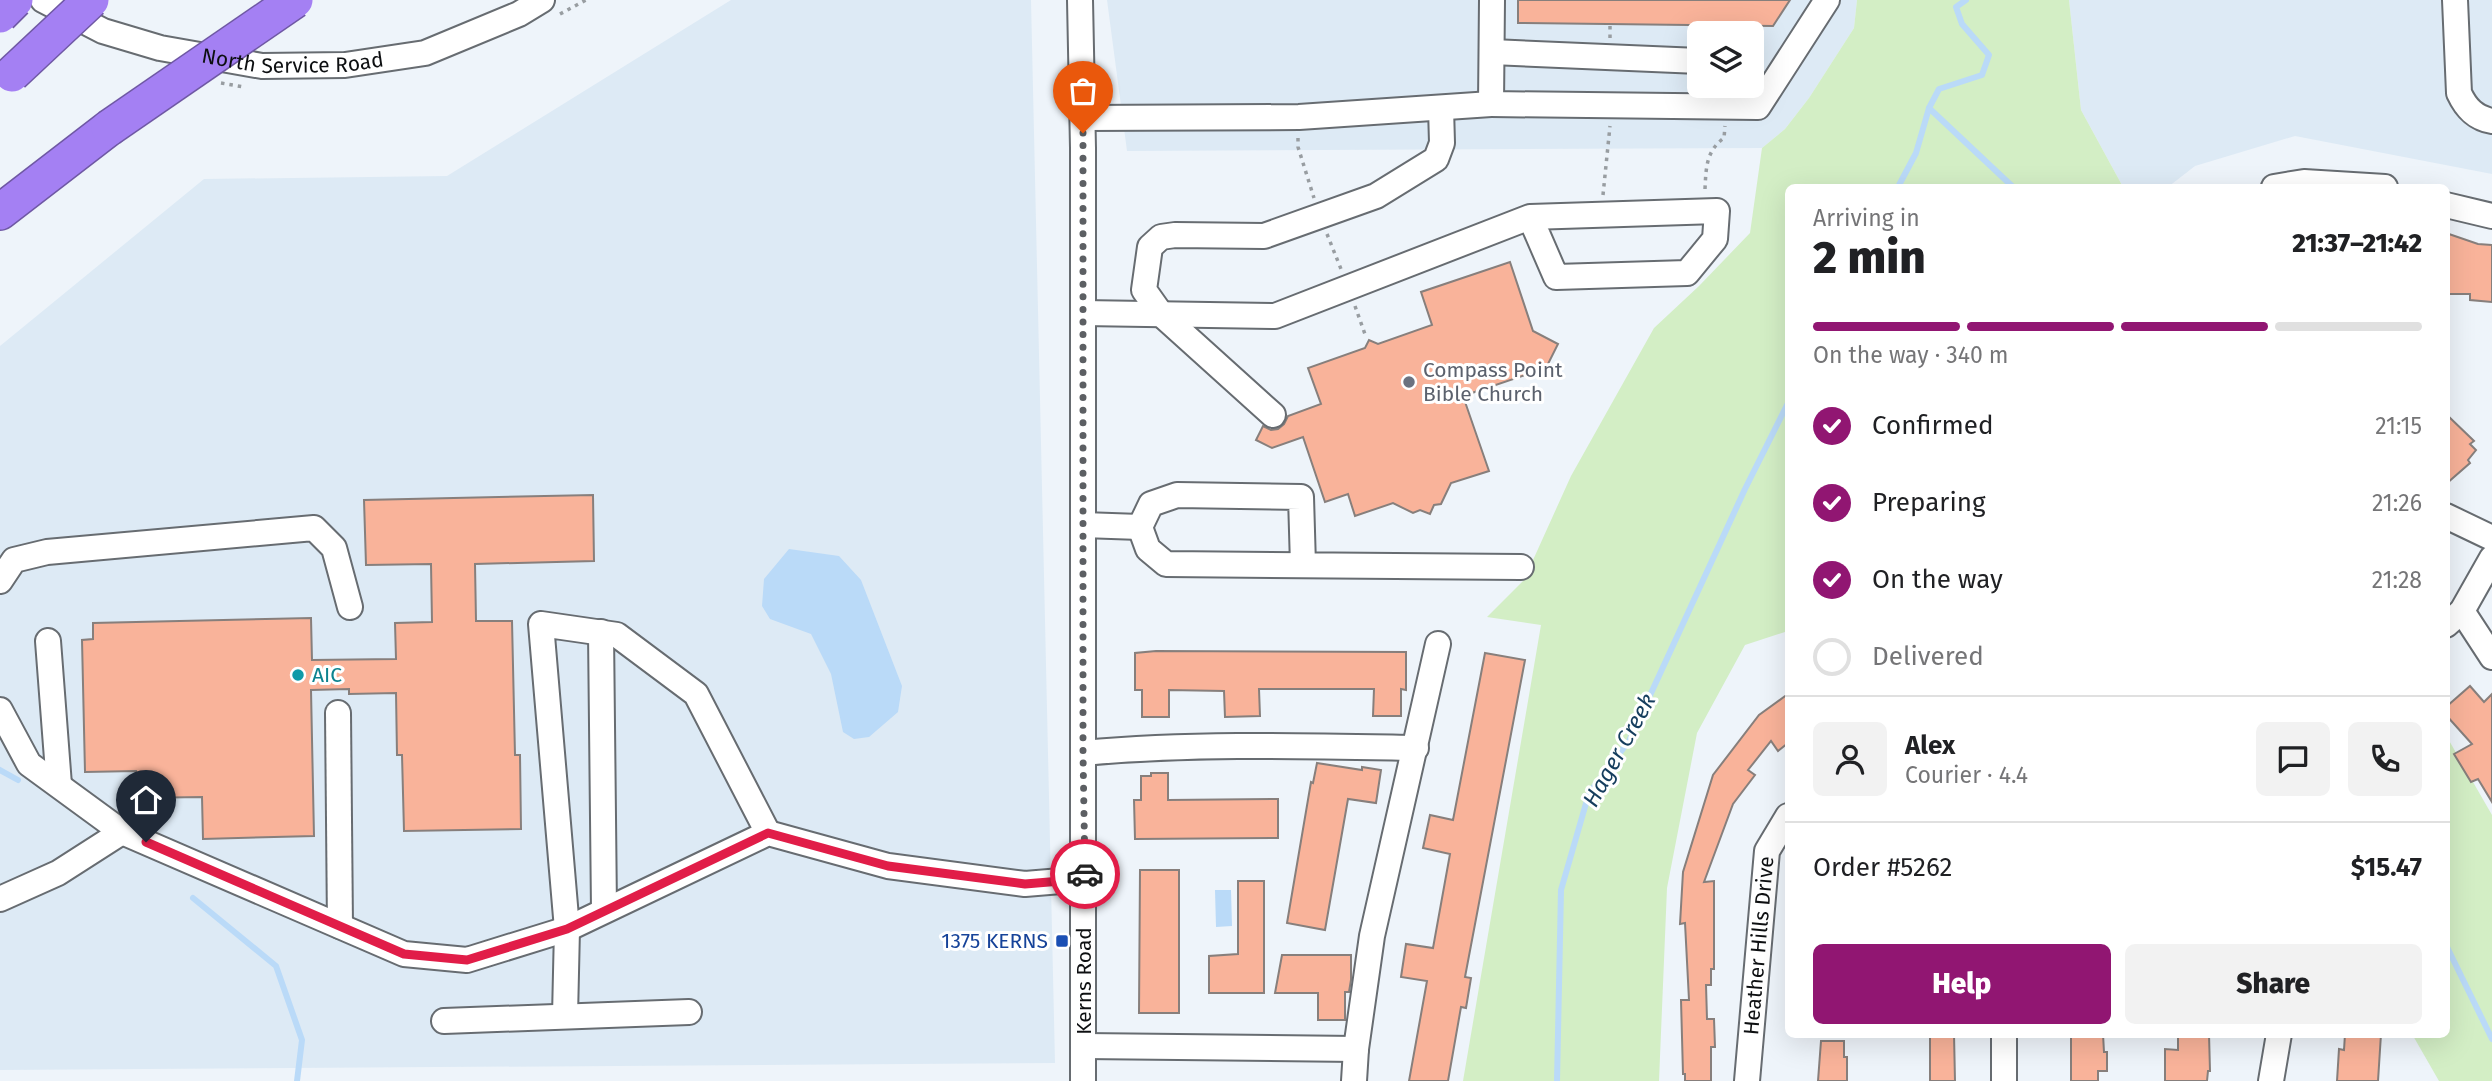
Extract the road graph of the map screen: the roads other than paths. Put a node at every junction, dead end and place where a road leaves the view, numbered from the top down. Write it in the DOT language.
graph roads {
  1 [pos="15,0"];
  2 [pos="43,0"];
  3 [pos="91,0"];
  4 [pos="295,0"];
  5 [pos="542,0"];
  6 [pos="1080,0"];
  7 [pos="1492,0"];
  8 [pos="1827,0"];
  9 [pos="2455,0"];
  10 [pos="0,15"];
  11 [pos="1492,52"];
  12 [pos="1687,60"];
  13 [pos="6,80"];
  14 [pos="1687,97"];
  15 [pos="1723,98"];
  16 [pos="1764,98"];
  17 [pos="1764,98"];
  18 [pos="1491,104"];
  19 [pos="1441,108"];
  20 [pos="1083,118"];
  21 [pos="2492,121"];
  22 [pos="2292,184"];
  23 [pos="2336,184"];
  24 [pos="2450,206"];
  25 [pos="0,212"];
  26 [pos="2492,216"];
  27 [pos="1530,217"];
  28 [pos="1083,313"];
  29 [pos="1161,314"];
  30 [pos="1273,415"];
  31 [pos="2450,518"];
  32 [pos="1083,526"];
  33 [pos="1140,527"];
  34 [pos="2492,538"];
  35 [pos="2492,558"];
  36 [pos="1303,565"];
  37 [pos="1521,567"];
  38 [pos="0,581"];
  39 [pos="350,607"];
  40 [pos="2454,618"];
  41 [pos="601,632"];
  42 [pos="48,641"];
  43 [pos="1438,644"];
  44 [pos="2492,657"];
  45 [pos="0,710"];
  46 [pos="338,713"];
  47 [pos="1416,747"];
  48 [pos="1083,753"];
  49 [pos="59,785"];
  50 [pos="1785,821"];
  51 [pos="122,832"];
  52 [pos="768,833"];
  53 [pos="1085,879"];
  54 [pos="0,899"];
  55 [pos="604,910"];
  56 [pos="340,926"];
  57 [pos="567,929"];
  58 [pos="689,1012"];
  59 [pos="565,1016"];
  60 [pos="444,1021"];
  61 [pos="2004,1038"];
  62 [pos="2278,1038"];
  63 [pos="1084,1046"];
  64 [pos="1356,1049"];
  65 [pos="1083,1081"];
  66 [pos="1354,1081"];
  67 [pos="1747,1081"];
  68 [pos="2004,1081"];
  69 [pos="2271,1081"];
  1 -- 10 [label="highway, bridge"];
  2 -- 5 [label="street, North Service Road"];
  3 -- 13 [label="highway, bridge"];
  4 -- 25 [label="highway, bridge"];
  6 -- 20 [label="street, Kerns Road"];
  7 -- 11 [label="street"];
  8 -- 16 [label="street"];
  9 -- 21 [label="street"];
  11 -- 12 [label="street"];
  11 -- 18 [label="street"];
  14 -- 18 [label="street"];
  15 -- 17 [label="street"];
  18 -- 19 [label="street"];
  19 -- 20 [label="street"];
  19 -- 29 [label="street"];
  20 -- 28 [label="street, Kerns Road"];
  22 -- 23 [label="street"];
  24 -- 26 [label="street"];
  27 -- 27 [label="street"];
  27 -- 29 [label="street"];
  28 -- 29 [label="street"];
  28 -- 32 [label="street, Kerns Road"];
  29 -- 30 [label="street"];
  31 -- 34 [label="street"];
  32 -- 33 [label="street"];
  32 -- 48 [label="street, Kerns Road"];
  33 -- 36 [label="street"];
  33 -- 36 [label="street"];
  35 -- 40 [label="street"];
  36 -- 37 [label="street"];
  38 -- 39 [label="street"];
  40 -- 44 [label="street"];
  41 -- 52 [label="street"];
  41 -- 55 [label="street"];
  41 -- 57 [label="street"];
  42 -- 49 [label="street"];
  43 -- 47 [label="street"];
  45 -- 49 [label="street"];
  46 -- 56 [label="street"];
  47 -- 48 [label="street"];
  47 -- 64 [label="street"];
  48 -- 53 [label="street, Kerns Road"];
  49 -- 51 [label="street"];
  50 -- 67 [label="street, Heather Hills Drive"];
  51 -- 54 [label="street"];
  51 -- 56 [label="street"];
  52 -- 53 [label="street"];
  52 -- 55 [label="street"];
  53 -- 63 [label="street, Kerns Road"];
  55 -- 57 [label="street"];
  56 -- 57 [label="street"];
  57 -- 59 [label="street"];
  58 -- 59 [label="street"];
  59 -- 60 [label="street"];
  61 -- 68 [label="street"];
  62 -- 69 [label="street"];
  63 -- 64 [label="street"];
  63 -- 65 [label="street, Kerns Road"];
  64 -- 66 [label="street"];
}
